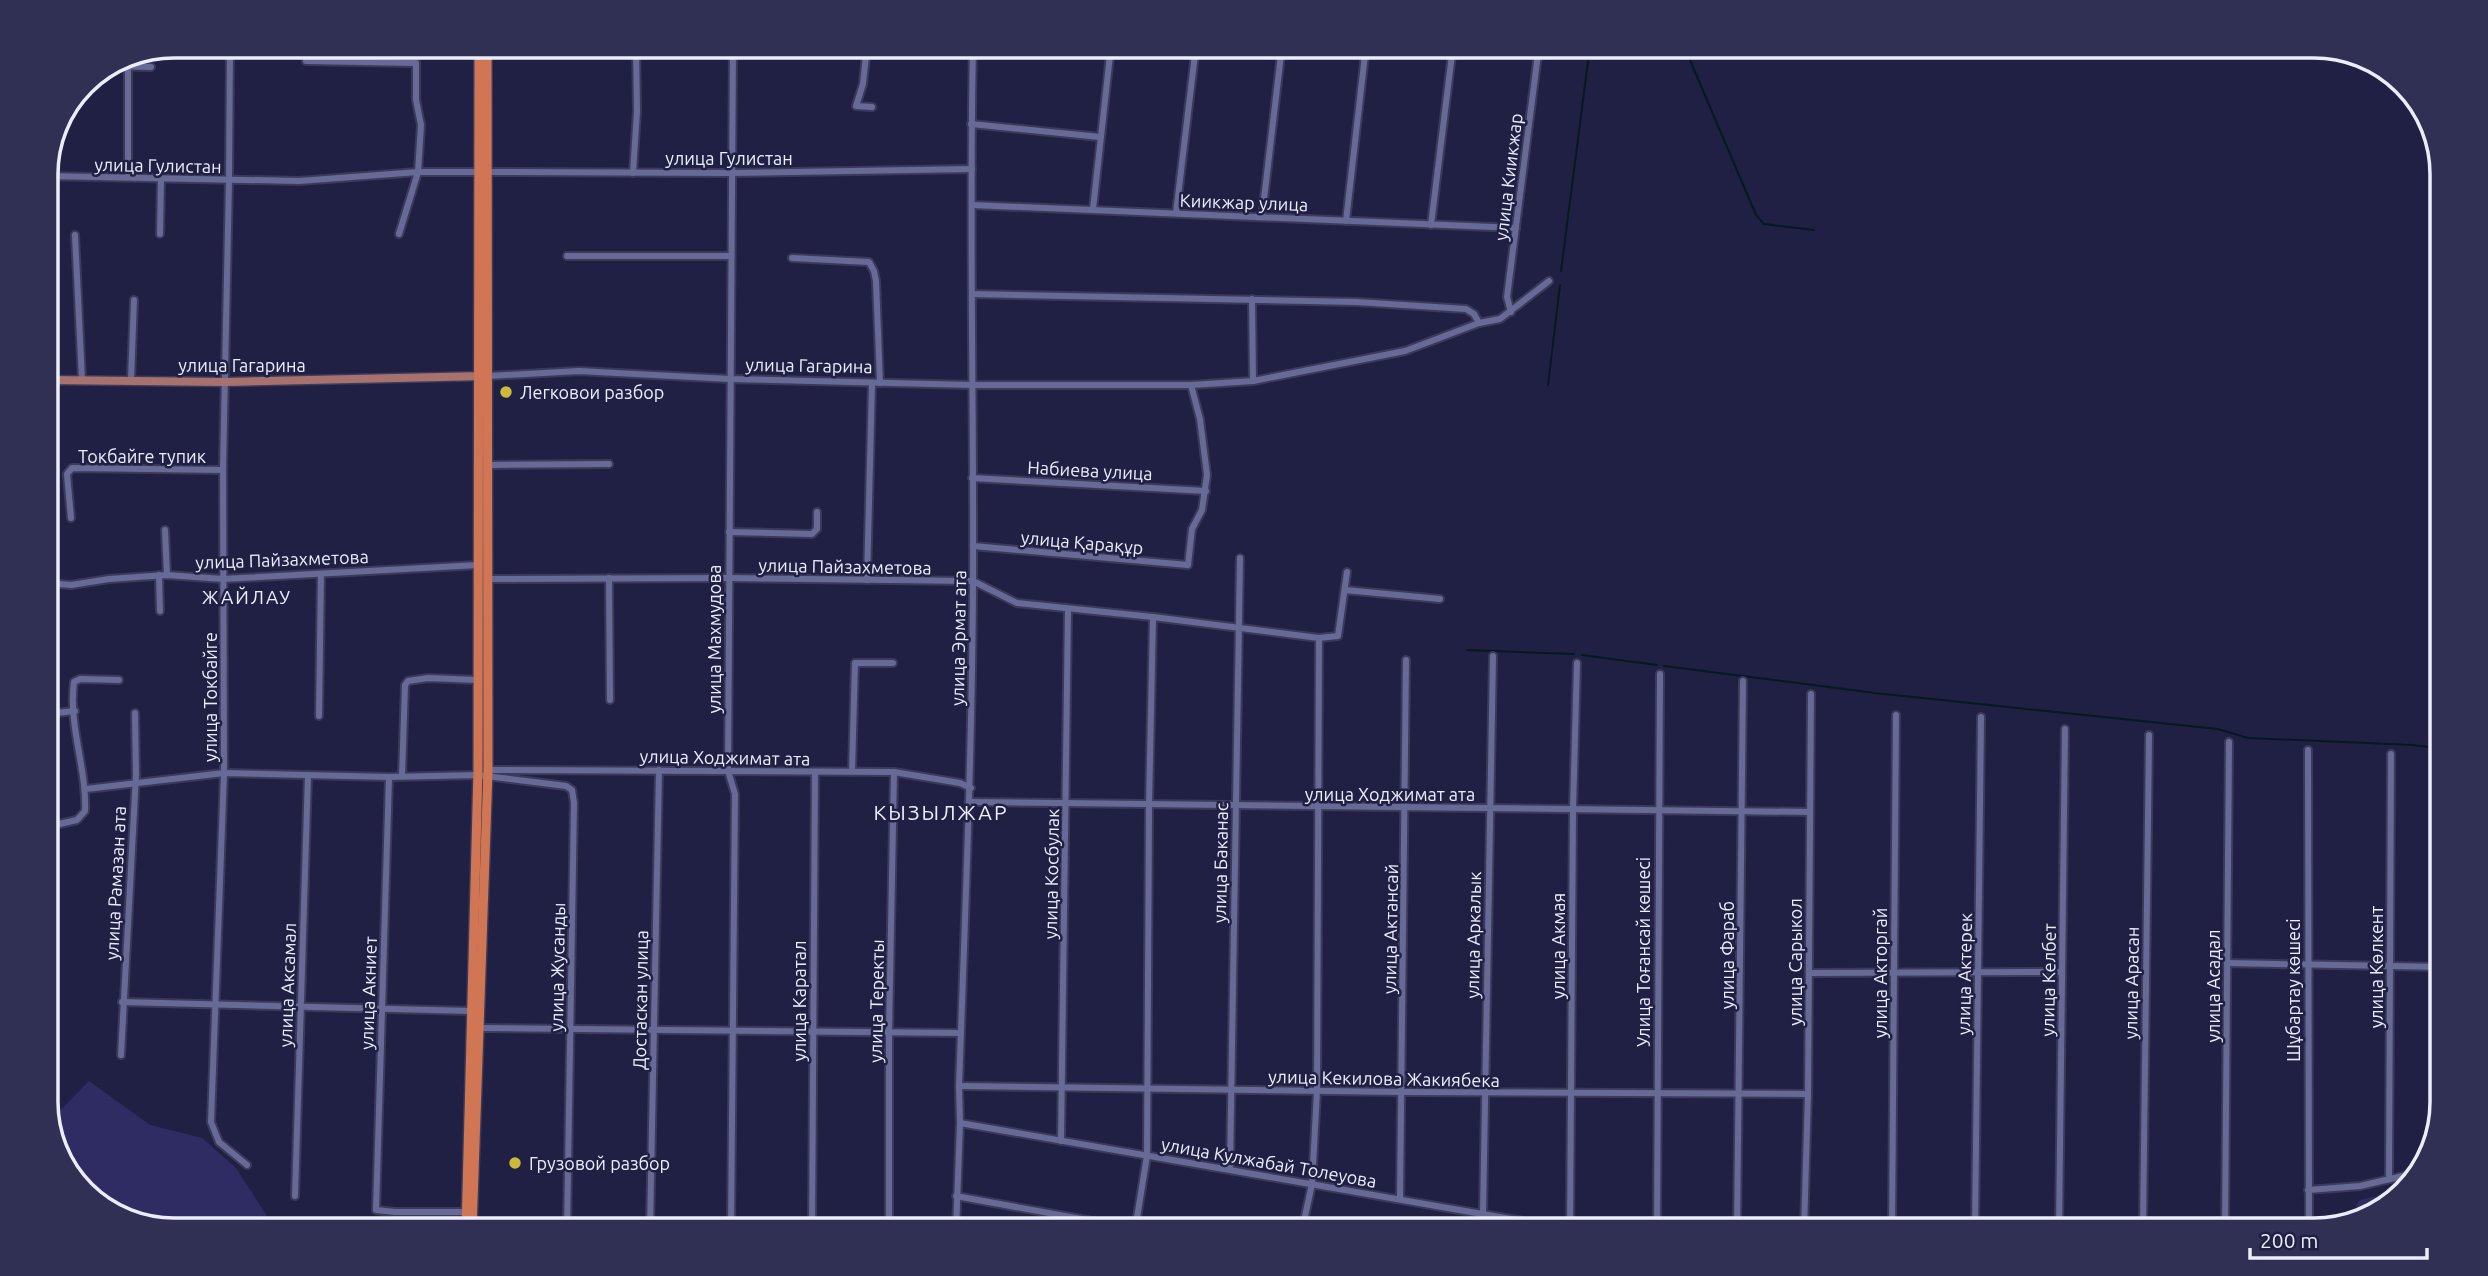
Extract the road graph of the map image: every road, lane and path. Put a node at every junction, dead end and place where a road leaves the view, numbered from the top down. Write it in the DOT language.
graph roads {
  1 [pos="230,58"];
  2 [pos="479,58"];
  3 [pos="486,58"];
  4 [pos="636,58"];
  5 [pos="733,58"];
  6 [pos="866,58"];
  7 [pos="974,58"];
  8 [pos="1110,58"];
  9 [pos="1195,58"];
  10 [pos="1281,58"];
  11 [pos="1365,58"];
  12 [pos="1452,58"];
  13 [pos="1537,58"];
  14 [pos="306,61"];
  15 [pos="133,65"];
  16 [pos="151,67"];
  17 [pos="128,68"];
  18 [pos="872,107"];
  19 [pos="971,124"];
  20 [pos="1100,137"];
  21 [pos="972,169"];
  22 [pos="418,172"];
  23 [pos="483,172"];
  24 [pos="633,173"];
  25 [pos="732,173"];
  26 [pos="58,176"];
  27 [pos="128,177"];
  28 [pos="161,178"];
  29 [pos="229,180"];
  30 [pos="972,205"];
  31 [pos="1093,209"];
  32 [pos="1176,213"];
  33 [pos="1262,216"];
  34 [pos="1346,221"];
  35 [pos="1431,225"];
  36 [pos="1516,228"];
  37 [pos="160,234"];
  38 [pos="399,234"];
  39 [pos="75,235"];
  40 [pos="567,256"];
  41 [pos="731,256"];
  42 [pos="792,258"];
  43 [pos="1549,281"];
  44 [pos="973,294"];
  45 [pos="1252,299"];
  46 [pos="134,300"];
  47 [pos="1511,312"];
  48 [pos="1479,323"];
  49 [pos="483,376"];
  50 [pos="131,379"];
  51 [pos="730,379"];
  52 [pos="58,380"];
  53 [pos="82,380"];
  54 [pos="1253,381"];
  55 [pos="226,382"];
  56 [pos="876,383"];
  57 [pos="972,385"];
  58 [pos="1191,385"];
  59 [pos="609,464"];
  60 [pos="488,465"];
  61 [pos="223,470"];
  62 [pos="972,478"];
  63 [pos="1206,491"];
  64 [pos="817,512"];
  65 [pos="71,518"];
  66 [pos="166,530"];
  67 [pos="729,533"];
  68 [pos="973,546"];
  69 [pos="1240,558"];
  70 [pos="478,565"];
  71 [pos="1347,572"];
  72 [pos="321,573"];
  73 [pos="163,575"];
  74 [pos="609,578"];
  75 [pos="729,578"];
  76 [pos="223,579"];
  77 [pos="488,579"];
  78 [pos="867,580"];
  79 [pos="973,581"];
  80 [pos="58,583"];
  81 [pos="1345,590"];
  82 [pos="1440,599"];
  83 [pos="1068,609"];
  84 [pos="160,611"];
  85 [pos="1153,617"];
  86 [pos="1237,628"];
  87 [pos="1320,638"];
  88 [pos="1493,656"];
  89 [pos="1406,660"];
  90 [pos="893,663"];
  91 [pos="1577,663"];
  92 [pos="1660,674"];
  93 [pos="118,680"];
  94 [pos="478,680"];
  95 [pos="1743,681"];
  96 [pos="1811,694"];
  97 [pos="610,701"];
  98 [pos="75,711"];
  99 [pos="58,713"];
  100 [pos="135,713"];
  101 [pos="1896,715"];
  102 [pos="319,716"];
  103 [pos="1981,717"];
  104 [pos="2065,729"];
  105 [pos="2149,736"];
  106 [pos="2230,742"];
  107 [pos="2308,750"];
  108 [pos="2391,754"];
  109 [pos="659,770"];
  110 [pos="728,771"];
  111 [pos="852,771"];
  112 [pos="816,772"];
  113 [pos="894,772"];
  114 [pos="224,773"];
  115 [pos="483,773"];
  116 [pos="308,775"];
  117 [pos="402,776"];
  118 [pos="389,777"];
  119 [pos="135,784"];
  120 [pos="971,788"];
  121 [pos="86,789"];
  122 [pos="971,802"];
  123 [pos="1065,804"];
  124 [pos="1149,805"];
  125 [pos="1234,807"];
  126 [pos="1318,808"];
  127 [pos="1405,808"];
  128 [pos="1489,808"];
  129 [pos="1573,809"];
  130 [pos="1658,811"];
  131 [pos="1742,811"];
  132 [pos="1810,812"];
  133 [pos="58,824"];
  134 [pos="2227,962"];
  135 [pos="2307,965"];
  136 [pos="2390,966"];
  137 [pos="2430,967"];
  138 [pos="1978,972"];
  139 [pos="2062,972"];
  140 [pos="1809,973"];
  141 [pos="1895,974"];
  142 [pos="122,1002"];
  143 [pos="214,1004"];
  144 [pos="300,1007"];
  145 [pos="381,1009"];
  146 [pos="472,1011"];
  147 [pos="479,1028"];
  148 [pos="570,1029"];
  149 [pos="653,1030"];
  150 [pos="733,1031"];
  151 [pos="813,1032"];
  152 [pos="889,1032"];
  153 [pos="961,1033"];
  154 [pos="121,1055"];
  155 [pos="959,1086"];
  156 [pos="1148,1088"];
  157 [pos="1062,1089"];
  158 [pos="1232,1090"];
  159 [pos="1317,1091"];
  160 [pos="1402,1093"];
  161 [pos="1485,1093"];
  162 [pos="1656,1093"];
  163 [pos="1572,1094"];
  164 [pos="1740,1094"];
  165 [pos="1808,1094"];
  166 [pos="960,1123"];
  167 [pos="1061,1140"];
  168 [pos="1147,1156"];
  169 [pos="247,1165"];
  170 [pos="1230,1169"];
  171 [pos="2403,1177"];
  172 [pos="2389,1180"];
  173 [pos="1312,1184"];
  174 [pos="2308,1190"];
  175 [pos="295,1196"];
  176 [pos="956,1196"];
  177 [pos="1400,1199"];
  178 [pos="466,1212"];
  179 [pos="1483,1213"];
  180 [pos="466,1218"];
  181 [pos="472,1218"];
  182 [pos="567,1218"];
  183 [pos="650,1218"];
  184 [pos="731,1218"];
  185 [pos="812,1218"];
  186 [pos="889,1218"];
  187 [pos="956,1218"];
  188 [pos="1073,1218"];
  189 [pos="1139,1218"];
  190 [pos="1305,1218"];
  191 [pos="1507,1218"];
  192 [pos="1572,1218"];
  193 [pos="1657,1218"];
  194 [pos="1737,1218"];
  195 [pos="1804,1218"];
  196 [pos="1892,1218"];
  197 [pos="1975,1218"];
  198 [pos="2059,1218"];
  199 [pos="2143,1218"];
  200 [pos="2225,1218"];
  201 [pos="2309,1218"];
  1 -- 29 [label="street, улица Токбайге"];
  2 -- 23 [label="highway"];
  3 -- 23 [label="highway"];
  4 -- 24 [label="street"];
  5 -- 25 [label="street, улица Махмудова"];
  6 -- 18 [label="street"];
  7 -- 19 [label="street, улица Эрмат ата"];
  8 -- 20 [label="street"];
  9 -- 32 [label="street"];
  10 -- 33 [label="street"];
  11 -- 34 [label="street"];
  12 -- 35 [label="street"];
  13 -- 36 [label="street, улица Киикжар"];
  14 -- 22 [label="street"];
  15 -- 16 [label="street"];
  17 -- 27 [label="street"];
  19 -- 20 [label="street"];
  19 -- 21 [label="street, улица Эрмат ата"];
  20 -- 31 [label="street"];
  21 -- 25 [label="street, улица Гулистан"];
  21 -- 30 [label="street, улица Эрмат ата"];
  22 -- 23 [label="street, улица Гулистан"];
  22 -- 29 [label="street, улица Гулистан"];
  22 -- 38 [label="street"];
  23 -- 24 [label="street, улица Гулистан"];
  23 -- 49 [label="highway"];
  24 -- 25 [label="street, улица Гулистан"];
  25 -- 41 [label="street, улица Махмудова"];
  26 -- 27 [label="street, улица Гулистан"];
  27 -- 28 [label="street, улица Гулистан"];
  28 -- 29 [label="street, улица Гулистан"];
  28 -- 37 [label="street"];
  29 -- 55 [label="street, улица Токбайге"];
  30 -- 31 [label="street, Киикжар улица"];
  30 -- 44 [label="street, улица Эрмат ата"];
  31 -- 32 [label="street, Киикжар улица"];
  32 -- 33 [label="street, Киикжар улица"];
  33 -- 34 [label="street, Киикжар улица"];
  34 -- 35 [label="street, Киикжар улица"];
  35 -- 36 [label="street, Киикжар улица"];
  36 -- 47 [label="street, улица Киикжар"];
  39 -- 53 [label="street"];
  40 -- 41 [label="street"];
  41 -- 51 [label="street, улица Махмудова"];
  42 -- 56 [label="street"];
  43 -- 47 [label="street, улица Гагарина"];
  44 -- 45 [label="street"];
  44 -- 57 [label="street, улица Эрмат ата"];
  45 -- 48 [label="street"];
  45 -- 54 [label="street"];
  46 -- 50 [label="street"];
  47 -- 48 [label="street, улица Гагарина"];
  48 -- 54 [label="street, улица Гагарина"];
  49 -- 51 [label="street, улица Гагарина"];
  49 -- 55 [label="main road, улица Гагарина"];
  49 -- 60 [label="highway"];
  49 -- 70 [label="highway"];
  50 -- 53 [label="main road, улица Гагарина"];
  50 -- 55 [label="main road, улица Гагарина"];
  51 -- 56 [label="street, улица Гагарина"];
  51 -- 67 [label="street, улица Махмудова"];
  52 -- 53 [label="main road, улица Гагарина"];
  54 -- 58 [label="street, улица Гагарина"];
  55 -- 61 [label="street, улица Токбайге"];
  56 -- 57 [label="street, улица Гагарина"];
  56 -- 78 [label="street"];
  57 -- 58 [label="street, улица Гагарина"];
  57 -- 62 [label="street, улица Эрмат ата"];
  58 -- 63 [label="street"];
  59 -- 60 [label="street"];
  60 -- 77 [label="highway"];
  61 -- 65 [label="street, Токбайге тупик"];
  61 -- 76 [label="street, улица Токбайге"];
  62 -- 63 [label="street, Набиева улица"];
  62 -- 68 [label="street, улица Эрмат ата"];
  63 -- 68 [label="street, улица Қарақұр"];
  64 -- 67 [label="street"];
  66 -- 73 [label="street"];
  67 -- 75 [label="street, улица Махмудова"];
  68 -- 79 [label="street, улица Эрмат ата"];
  69 -- 86 [label="street, улица Баканас"];
  70 -- 72 [label="street, улица Пайзахметова"];
  70 -- 94 [label="highway"];
  71 -- 81 [label="street"];
  72 -- 76 [label="street, улица Пайзахметова"];
  72 -- 102 [label="street"];
  73 -- 76 [label="street, улица Пайзахметова"];
  73 -- 80 [label="street, улица Пайзахметова"];
  73 -- 84 [label="street"];
  74 -- 75 [label="street, улица Пайзахметова"];
  74 -- 77 [label="street, улица Пайзахметова"];
  74 -- 97 [label="street"];
  75 -- 78 [label="street, улица Пайзахметова"];
  75 -- 110 [label="street, улица Махмудова"];
  76 -- 114 [label="street, улица Токбайге"];
  77 -- 115 [label="highway"];
  78 -- 79 [label="street, улица Пайзахметова"];
  79 -- 83 [label="street, улица Пайзахметова"];
  79 -- 120 [label="street, улица Эрмат ата"];
  81 -- 82 [label="street"];
  81 -- 87 [label="street"];
  83 -- 85 [label="street, улица Пайзахметова"];
  83 -- 123 [label="street, улица Косбулак"];
  85 -- 86 [label="street, улица Пайзахметова"];
  85 -- 124 [label="street"];
  86 -- 87 [label="street, улица Пайзахметова"];
  86 -- 125 [label="street, улица Баканас"];
  87 -- 126 [label="street"];
  88 -- 128 [label="street, улица Аркалык"];
  89 -- 127 [label="street, улица Актансай"];
  90 -- 111 [label="street"];
  91 -- 129 [label="street, улица Акмая"];
  92 -- 130 [label="street, Улица Тоғансай көшесі"];
  93 -- 98 [label="street"];
  94 -- 115 [label="highway"];
  94 -- 117 [label="street"];
  95 -- 131 [label="street, улица Фараб"];
  96 -- 132 [label="street, улица Сарыкол"];
  98 -- 99 [label="street"];
  98 -- 121 [label="street"];
  100 -- 119 [label="street, улица Рамазан ата"];
  101 -- 141 [label="street, улица Акторгай"];
  103 -- 138 [label="street, улица Актерек"];
  104 -- 139 [label="street, улица Келбет"];
  105 -- 199 [label="street, улица Арасан"];
  106 -- 134 [label="street, улица Асадал"];
  107 -- 135 [label="street, Шұбартау көшесі"];
  108 -- 136 [label="street, улица Көлкент"];
  109 -- 110 [label="street, улица Ходжимат ата"];
  109 -- 115 [label="street, улица Ходжимат ата"];
  109 -- 149 [label="street, Достаскан улица"];
  110 -- 112 [label="street, улица Ходжимат ата"];
  110 -- 150 [label="street, улица Махмудова"];
  111 -- 112 [label="street, улица Ходжимат ата"];
  111 -- 113 [label="street, улица Ходжимат ата"];
  112 -- 151 [label="street, улица Каратал"];
  113 -- 120 [label="street, улица Ходжимат ата"];
  113 -- 152 [label="street, улица Теректы"];
  114 -- 116 [label="street, улица Ходжимат ата"];
  114 -- 119 [label="street, улица Ходжимат ата"];
  114 -- 143 [label="street, улица Токбайге"];
  115 -- 117 [label="street, улица Ходжимат ата"];
  115 -- 146 [label="highway"];
  115 -- 147 [label="highway"];
  115 -- 148 [label="street, улица Жусанды"];
  116 -- 118 [label="street, улица Ходжимат ата"];
  116 -- 144 [label="street, улица Аксамал"];
  117 -- 118 [label="street, улица Ходжимат ата"];
  118 -- 145 [label="street, улица Акниет"];
  119 -- 121 [label="street, улица Ходжимат ата"];
  119 -- 142 [label="street, улица Рамазан ата"];
  120 -- 122 [label="street, улица Эрмат ата"];
  121 -- 133 [label="street"];
  122 -- 123 [label="street, улица Ходжимат ата"];
  122 -- 153 [label="street, улица Эрмат ата"];
  123 -- 124 [label="street, улица Ходжимат ата"];
  123 -- 157 [label="street, улица Косбулак"];
  124 -- 125 [label="street, улица Ходжимат ата"];
  124 -- 156 [label="street"];
  125 -- 126 [label="street, улица Ходжимат ата"];
  125 -- 158 [label="street, улица Баканас"];
  126 -- 127 [label="street, улица Ходжимат ата"];
  126 -- 159 [label="street"];
  127 -- 128 [label="street, улица Ходжимат ата"];
  127 -- 160 [label="street, улица Актансай"];
  128 -- 129 [label="street, улица Ходжимат ата"];
  128 -- 161 [label="street, улица Аркалык"];
  129 -- 130 [label="street, улица Ходжимат ата"];
  129 -- 163 [label="street, улица Акмая"];
  130 -- 131 [label="street, улица Ходжимат ата"];
  130 -- 162 [label="street, Улица Тоғансай көшесі"];
  131 -- 132 [label="street, улица Ходжимат ата"];
  131 -- 164 [label="street, улица Фараб"];
  132 -- 140 [label="street, улица Сарыкол"];
  134 -- 135 [label="street"];
  134 -- 200 [label="street, улица Асадал"];
  135 -- 136 [label="street"];
  135 -- 174 [label="street, Шұбартау көшесі"];
  136 -- 137 [label="street"];
  136 -- 172 [label="street, улица Көлкент"];
  138 -- 139 [label="street"];
  138 -- 141 [label="street"];
  138 -- 197 [label="street, улица Актерек"];
  139 -- 198 [label="street, улица Келбет"];
  140 -- 141 [label="street"];
  140 -- 165 [label="street, улица Сарыкол"];
  141 -- 196 [label="street, улица Акторгай"];
  142 -- 143 [label="street"];
  142 -- 154 [label="street, улица Рамазан ата"];
  143 -- 144 [label="street"];
  143 -- 169 [label="street, улица Токбайге"];
  144 -- 145 [label="street"];
  144 -- 175 [label="street, улица Аксамал"];
  145 -- 146 [label="street"];
  145 -- 178 [label="street, улица Акниет"];
  146 -- 178 [label="highway"];
  147 -- 148 [label="street"];
  147 -- 181 [label="highway"];
  148 -- 149 [label="street"];
  148 -- 182 [label="street, улица Жусанды"];
  149 -- 150 [label="street"];
  149 -- 183 [label="street, Достаскан улица"];
  150 -- 151 [label="street"];
  150 -- 184 [label="street, улица Махмудова"];
  151 -- 152 [label="street"];
  151 -- 185 [label="street, улица Каратал"];
  152 -- 153 [label="street"];
  152 -- 186 [label="street, улица Теректы"];
  153 -- 155 [label="street, улица Эрмат ата"];
  155 -- 157 [label="street, улица Кекилова Жакиябека"];
  155 -- 166 [label="street, улица Эрмат ата"];
  156 -- 157 [label="street, улица Кекилова Жакиябека"];
  156 -- 158 [label="street, улица Кекилова Жакиябека"];
  156 -- 168 [label="street"];
  157 -- 167 [label="street, улица Косбулак"];
  158 -- 159 [label="street, улица Кекилова Жакиябека"];
  158 -- 170 [label="street, улица Баканас"];
  159 -- 160 [label="street, улица Кекилова Жакиябека"];
  159 -- 173 [label="street"];
  160 -- 161 [label="street, улица Кекилова Жакиябека"];
  160 -- 177 [label="street, улица Актансай"];
  161 -- 163 [label="street, улица Кекилова Жакиябека"];
  161 -- 179 [label="street, улица Аркалык"];
  162 -- 163 [label="street, улица Кекилова Жакиябека"];
  162 -- 164 [label="street, улица Кекилова Жакиябека"];
  162 -- 193 [label="street, Улица Тоғансай көшесі"];
  163 -- 192 [label="street, улица Акмая"];
  164 -- 165 [label="street, улица Кекилова Жакиябека"];
  164 -- 194 [label="street, улица Фараб"];
  165 -- 195 [label="street, улица Сарыкол"];
  166 -- 167 [label="street, улица Кулжабай Толеуова"];
  166 -- 176 [label="street, улица Эрмат ата"];
  167 -- 168 [label="street, улица Кулжабай Толеуова"];
  168 -- 170 [label="street, улица Кулжабай Толеуова"];
  168 -- 189 [label="street"];
  170 -- 173 [label="street, улица Кулжабай Толеуова"];
  171 -- 172 [label="street"];
  172 -- 174 [label="street"];
  173 -- 177 [label="street, улица Кулжабай Толеуова"];
  173 -- 190 [label="street"];
  174 -- 201 [label="street, Шұбартау көшесі"];
  176 -- 187 [label="street, улица Эрмат ата"];
  176 -- 188 [label="street"];
  177 -- 179 [label="street, улица Кулжабай Толеуова"];
  178 -- 180 [label="highway"];
  179 -- 191 [label="street, улица Кулжабай Толеуова"];
}
